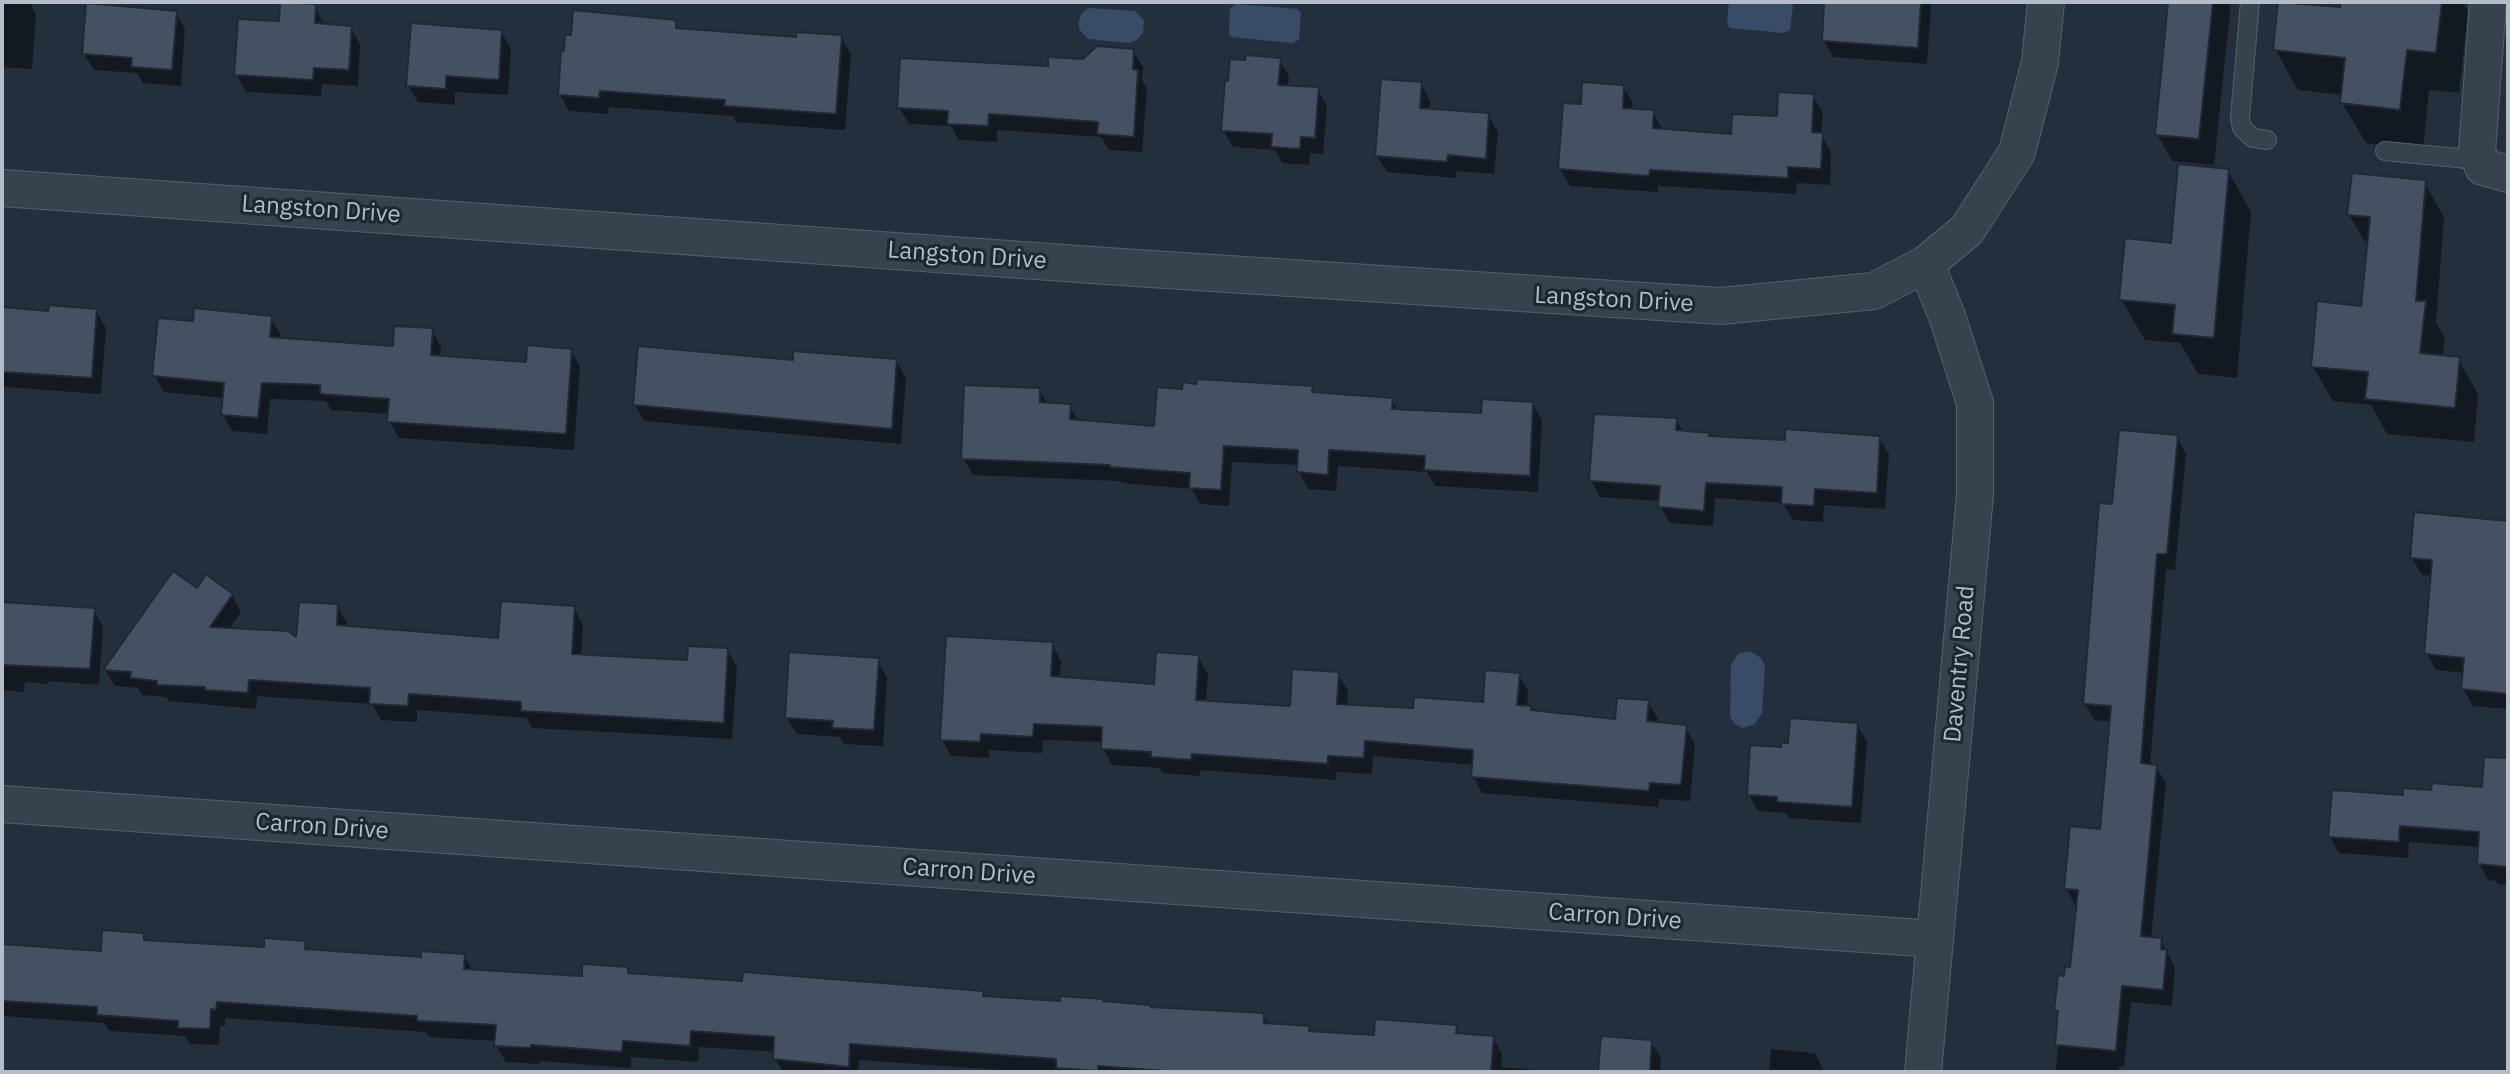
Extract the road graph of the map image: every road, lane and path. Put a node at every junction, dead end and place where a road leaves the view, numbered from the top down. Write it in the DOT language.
graph roads {
  1 [pos="2046,2"];
  2 [pos="2250,2"];
  3 [pos="2488,2"];
  4 [pos="2267,140"];
  5 [pos="2385,151"];
  6 [pos="2493,167"];
  7 [pos="2,188"];
  8 [pos="1926,264"];
  9 [pos="2,804"];
  10 [pos="1935,939"];
  11 [pos="1923,1072"];
  1 -- 8 [label="street, Langston Drive"];
  2 -- 4 [label="lane"];
  3 -- 6 [label="street"];
  5 -- 6 [label="lane"];
  7 -- 8 [label="street, Langston Drive"];
  8 -- 10 [label="street, Daventry Road"];
  9 -- 10 [label="street, Carron Drive"];
  10 -- 11 [label="street, Daventry Road"];
}
